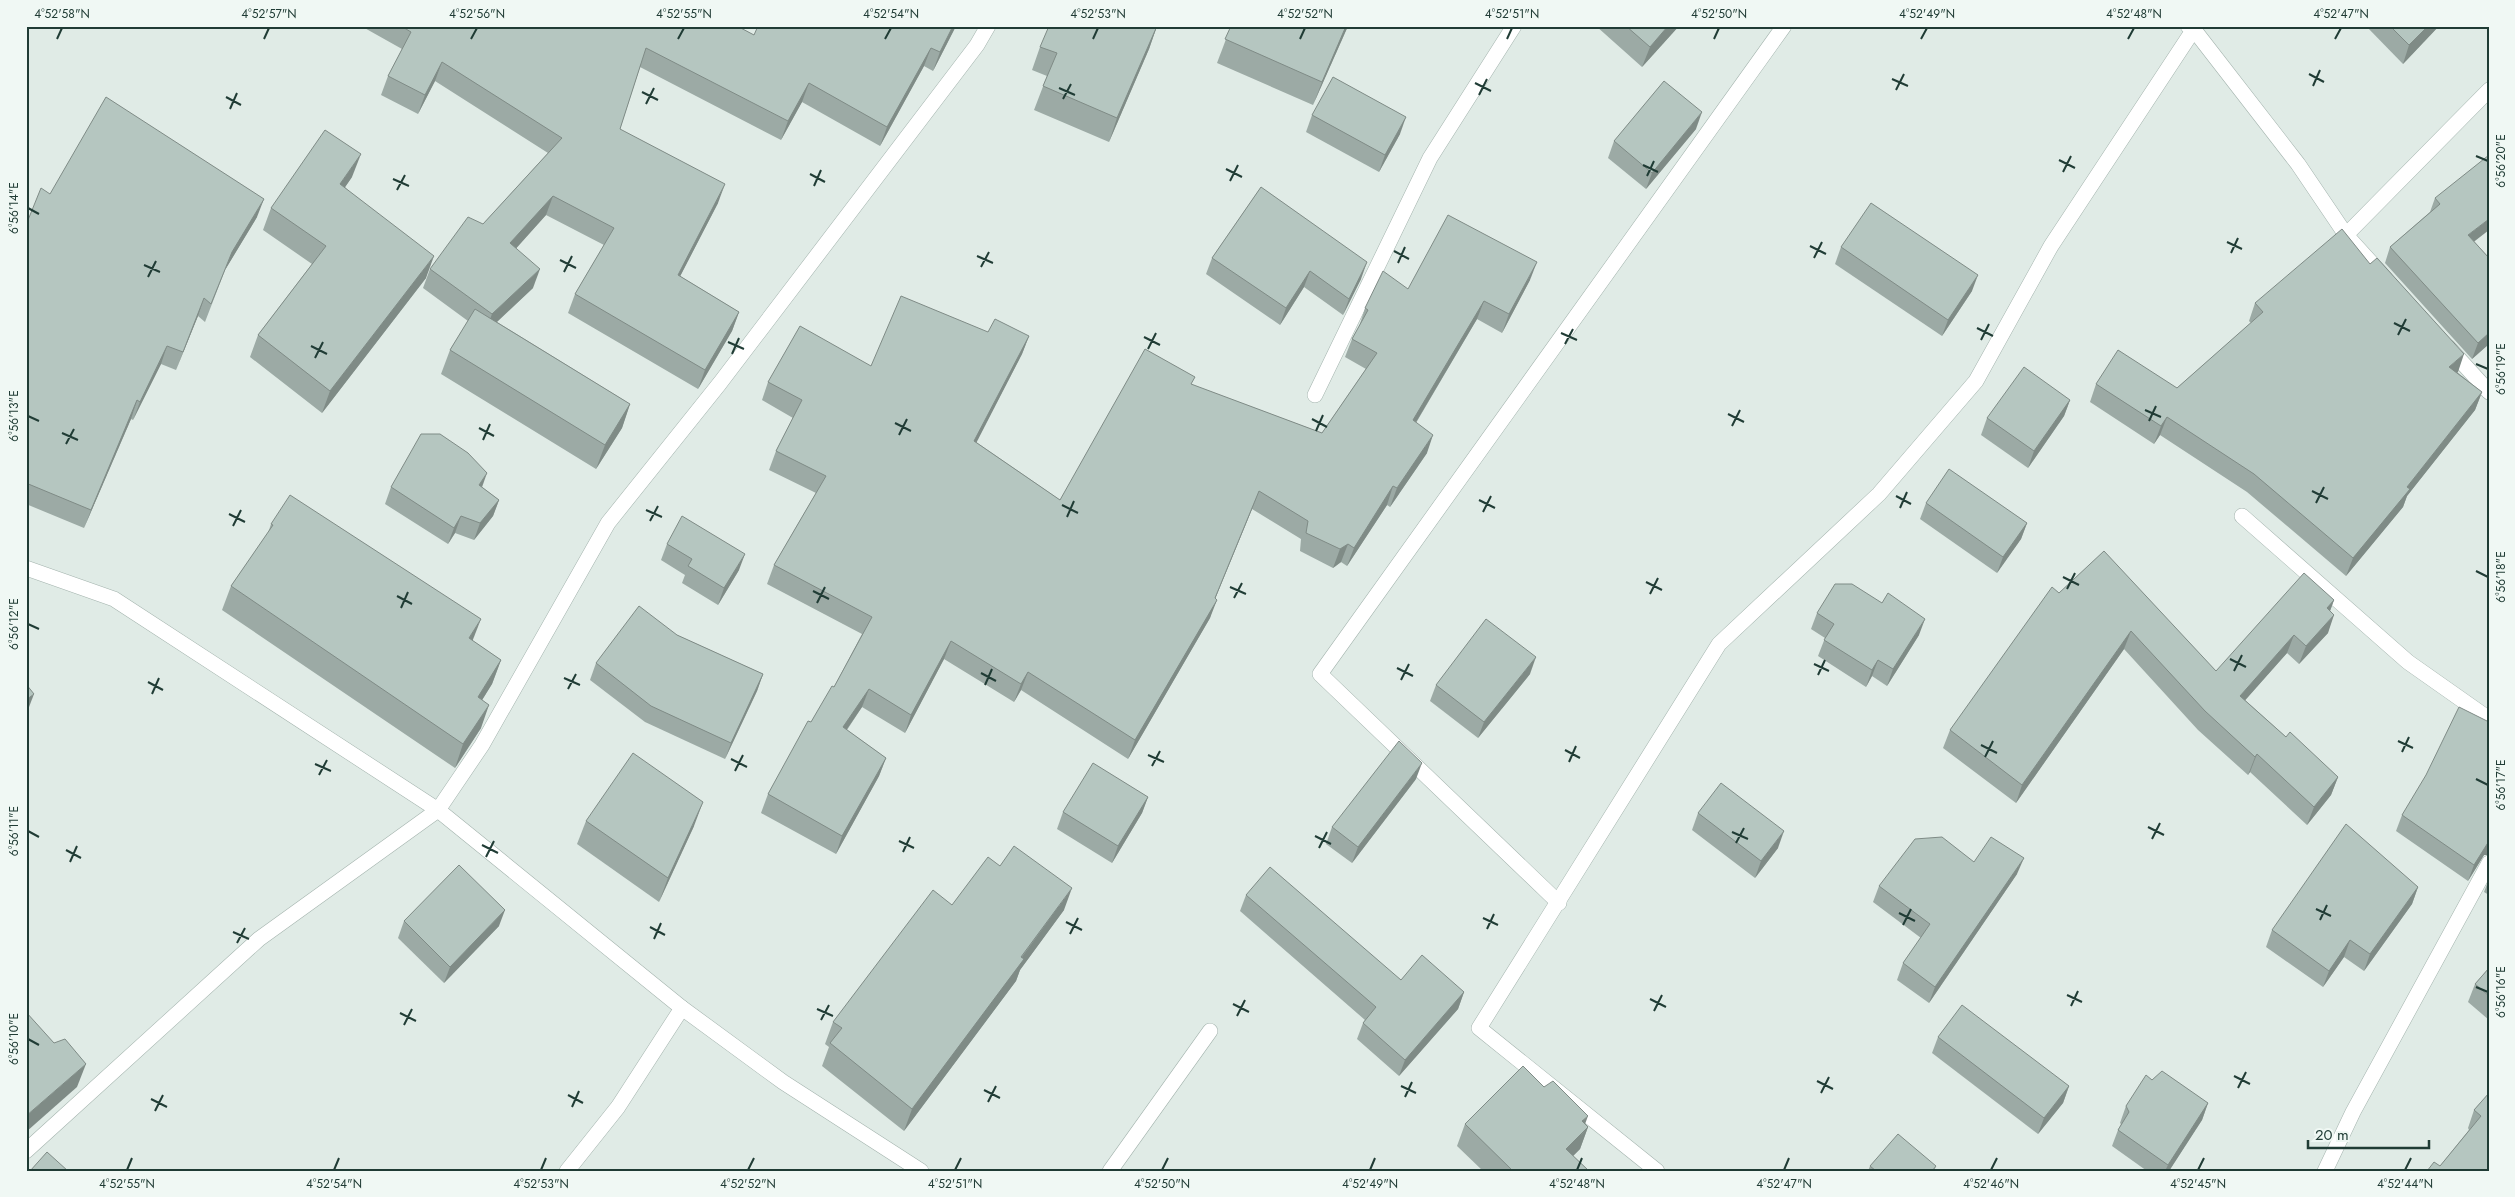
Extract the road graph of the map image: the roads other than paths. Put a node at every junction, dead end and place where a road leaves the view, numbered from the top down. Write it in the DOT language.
graph roads {
  1 [pos="988,26"];
  2 [pos="1514,26"];
  3 [pos="1784,26"];
  4 [pos="2193,28"];
  5 [pos="2489,90"];
  6 [pos="2346,235"];
  7 [pos="2398,292"];
  8 [pos="2437,335"];
  9 [pos="2489,392"];
  10 [pos="1315,395"];
  11 [pos="2242,516"];
  12 [pos="26,568"];
  13 [pos="2489,719"];
  14 [pos="438,810"];
  15 [pos="2489,863"];
  16 [pos="1558,903"];
  17 [pos="682,1008"];
  18 [pos="1210,1030"];
  19 [pos="26,1151"];
  20 [pos="567,1171"];
  21 [pos="921,1171"];
  22 [pos="1110,1171"];
  23 [pos="1657,1171"];
  24 [pos="2325,1171"];
  1 -- 14 [label="street"];
  2 -- 10 [label="street"];
  3 -- 16 [label="street"];
  4 -- 6 [label="street"];
  4 -- 16 [label="street"];
  5 -- 6 [label="street"];
  6 -- 7 [label="street"];
  8 -- 9 [label="street"];
  11 -- 13 [label="street"];
  12 -- 14 [label="street"];
  14 -- 17 [label="street"];
  14 -- 19 [label="street"];
  15 -- 24 [label="street"];
  16 -- 23 [label="street"];
  17 -- 20 [label="street"];
  17 -- 21 [label="street"];
  18 -- 22 [label="street"];
}
